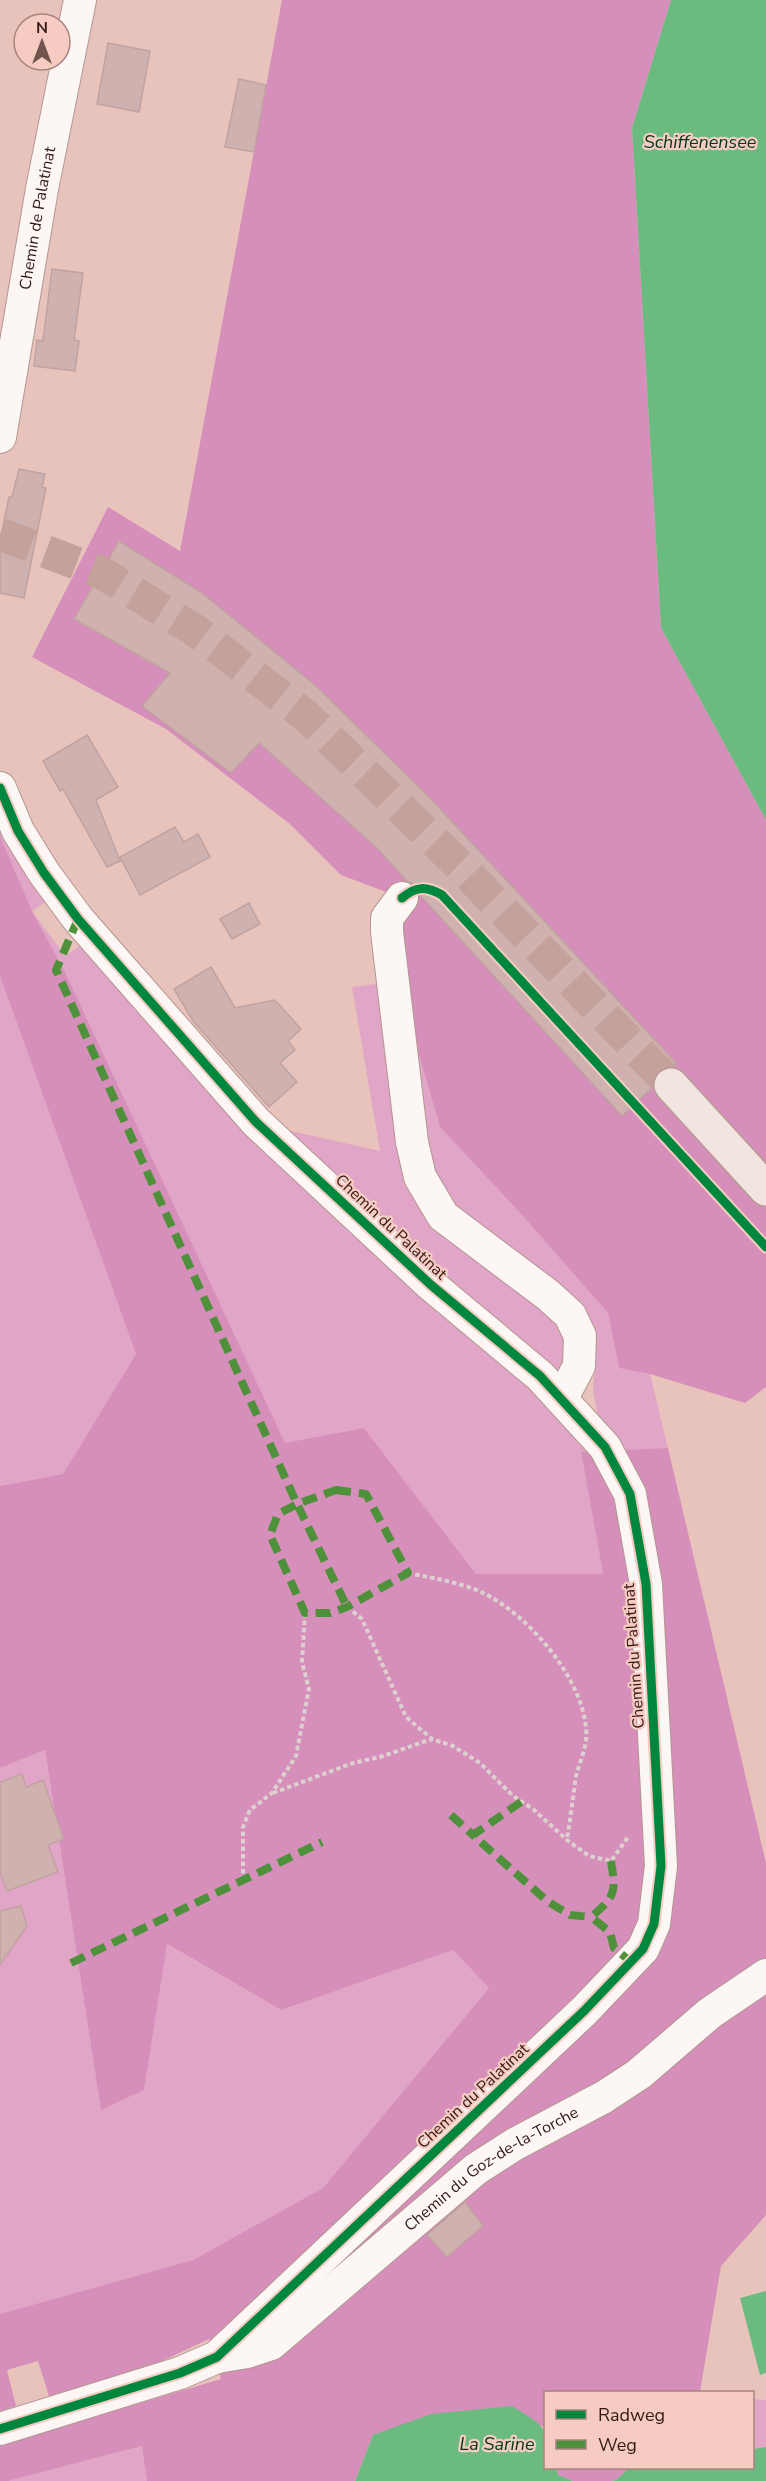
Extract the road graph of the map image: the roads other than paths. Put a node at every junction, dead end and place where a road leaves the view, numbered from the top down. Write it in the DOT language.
graph roads {
  1 [pos="81,0"];
  2 [pos="0,437"];
  3 [pos="0,788"];
  4 [pos="402,898"];
  5 [pos="671,1084"];
  6 [pos="766,1189"];
  7 [pos="562,1398"];
  8 [pos="766,1975"];
  9 [pos="217,2357"];
  10 [pos="0,2429"];
  1 -- 2 [label="street, Chemin de Palatinat"];
  3 -- 7 [label="street, Chemin du Palatinat"];
  4 -- 7 [label="street"];
  5 -- 6 [label="main road"];
  7 -- 9 [label="street, Chemin du Palatinat"];
  8 -- 9 [label="street, Chemin du Goz-de-la-Torche"];
  9 -- 10 [label="street, Chemin du Palatinat"];
}
